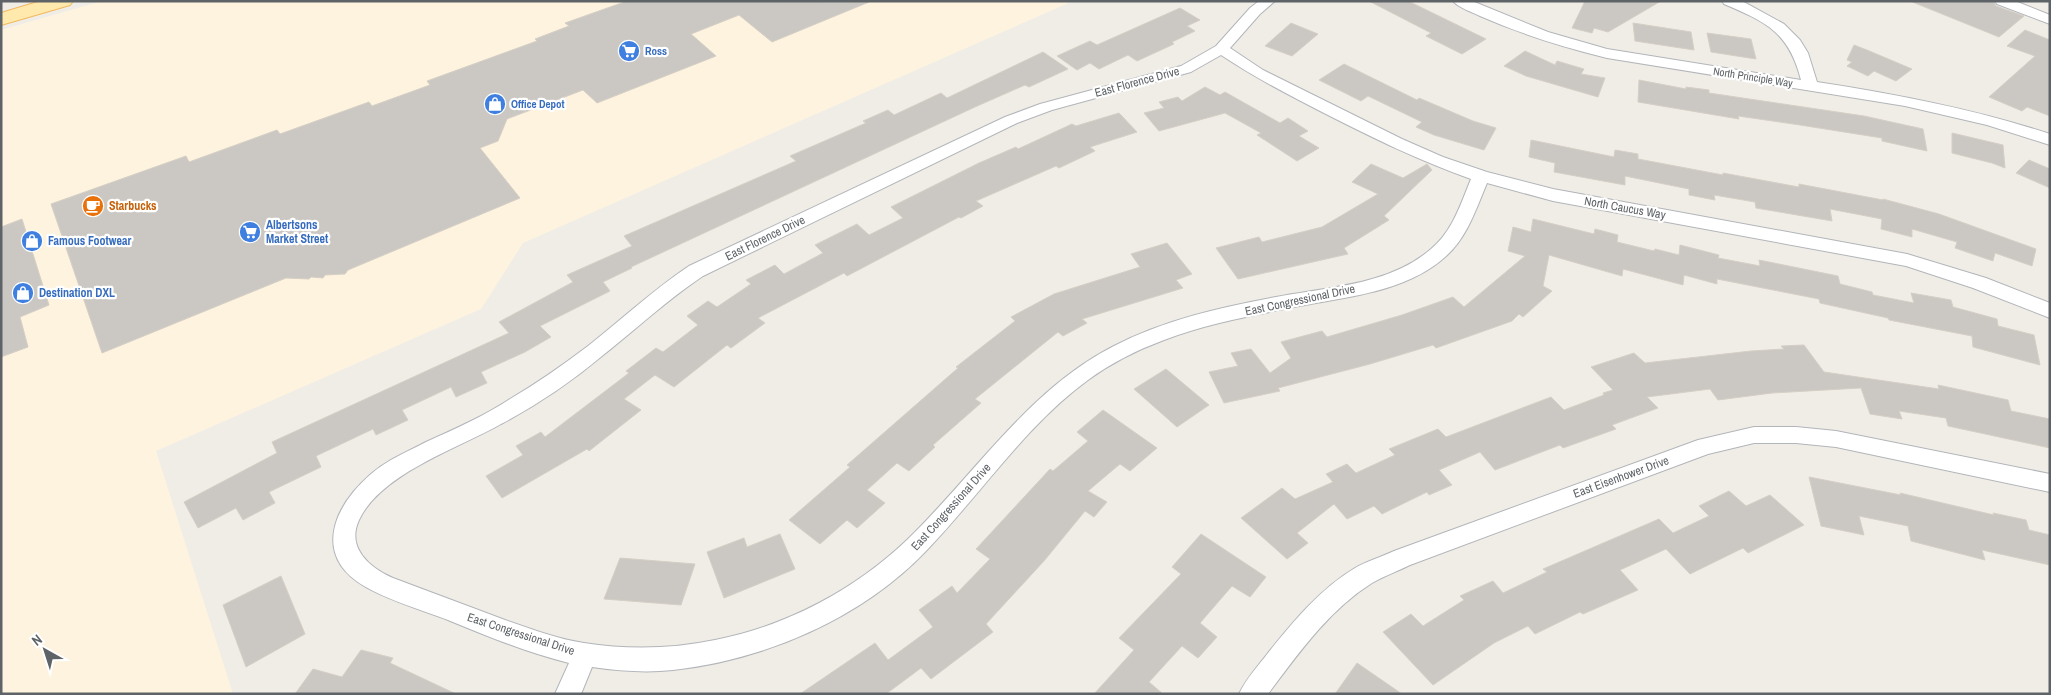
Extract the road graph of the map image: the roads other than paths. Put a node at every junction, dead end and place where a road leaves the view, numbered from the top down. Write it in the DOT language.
graph roads {
  1 [pos="64,1"];
  2 [pos="1268,1"];
  3 [pos="1460,1"];
  4 [pos="1729,1"];
  5 [pos="2002,1"];
  6 [pos="1,19"];
  7 [pos="2050,20"];
  8 [pos="1221,49"];
  9 [pos="1810,86"];
  10 [pos="2050,140"];
  11 [pos="1481,176"];
  12 [pos="2050,311"];
  13 [pos="2050,483"];
  14 [pos="358,568"];
  15 [pos="585,655"];
  16 [pos="568,694"];
  17 [pos="1252,694"];
  1 -- 6 [label="main road"];
  2 -- 8 [label="street, East Florence Drive"];
  3 -- 9 [label="street, North Principle Way"];
  4 -- 9 [label="street"];
  5 -- 7 [label="street"];
  8 -- 11 [label="street, North Caucus Way"];
  8 -- 14 [label="street, East Florence Drive"];
  9 -- 10 [label="street, North Principle Way"];
  11 -- 12 [label="street, North Caucus Way"];
  11 -- 15 [label="street, East Congressional Drive"];
  13 -- 17 [label="street, East Eisenhower Drive"];
  14 -- 15 [label="street, East Congressional Drive"];
  15 -- 16 [label="street"];
}
